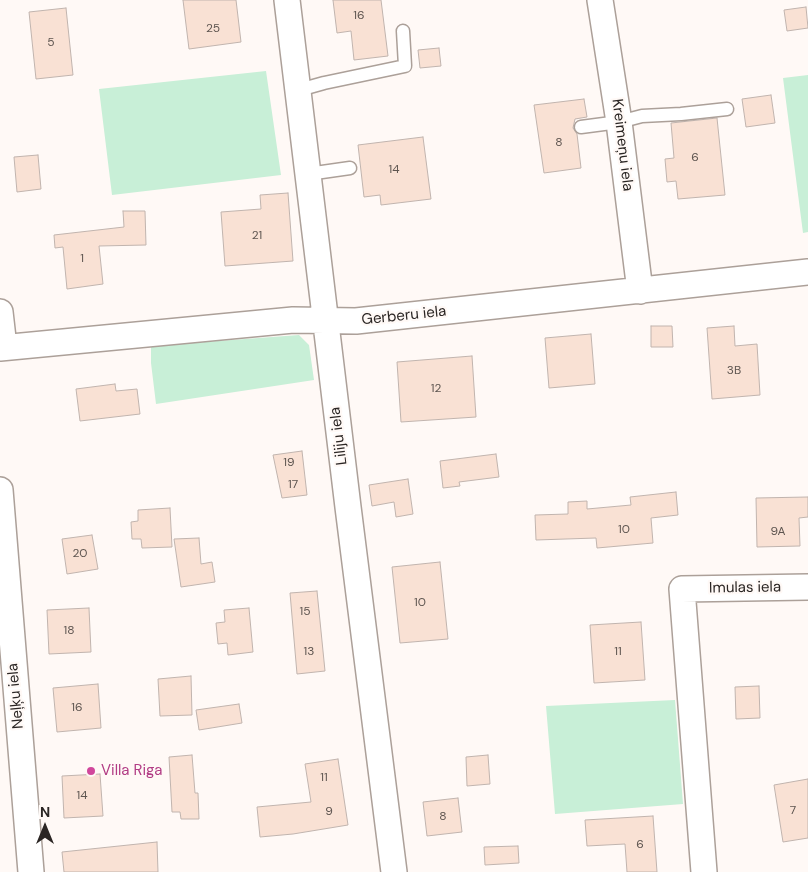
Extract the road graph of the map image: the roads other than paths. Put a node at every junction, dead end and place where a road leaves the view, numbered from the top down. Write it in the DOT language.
graph roads {
  1 [pos="287,0"];
  2 [pos="600,0"];
  3 [pos="404,31"];
  4 [pos="299,90"];
  5 [pos="727,109"];
  6 [pos="619,122"];
  7 [pos="581,127"];
  8 [pos="350,168"];
  9 [pos="308,174"];
  10 [pos="808,272"];
  11 [pos="640,291"];
  12 [pos="0,312"];
  13 [pos="326,320"];
  14 [pos="2,348"];
  15 [pos="0,490"];
  16 [pos="3,562"];
  17 [pos="808,587"];
  18 [pos="7,677"];
  19 [pos="31,872"];
  20 [pos="394,872"];
  21 [pos="704,872"];
  1 -- 4 [label="street, Liliju iela"];
  2 -- 6 [label="street, Kreimeņu iela"];
  3 -- 4 [label="lane"];
  4 -- 9 [label="street, Liliju iela"];
  5 -- 6 [label="lane"];
  6 -- 7 [label="lane"];
  6 -- 11 [label="street, Kreimeņu iela"];
  8 -- 9 [label="lane"];
  9 -- 13 [label="street, Liliju iela"];
  10 -- 11 [label="street, Gerberu iela"];
  11 -- 13 [label="street, Gerberu iela"];
  12 -- 14 [label="street"];
  13 -- 14 [label="street, Gerberu iela"];
  13 -- 20 [label="street, Liliju iela"];
  15 -- 16 [label="street, Neļķu iela"];
  16 -- 18 [label="street, Neļķu iela"];
  17 -- 21 [label="street, Imulas iela"];
  18 -- 19 [label="street, Neļķu iela"];
}
